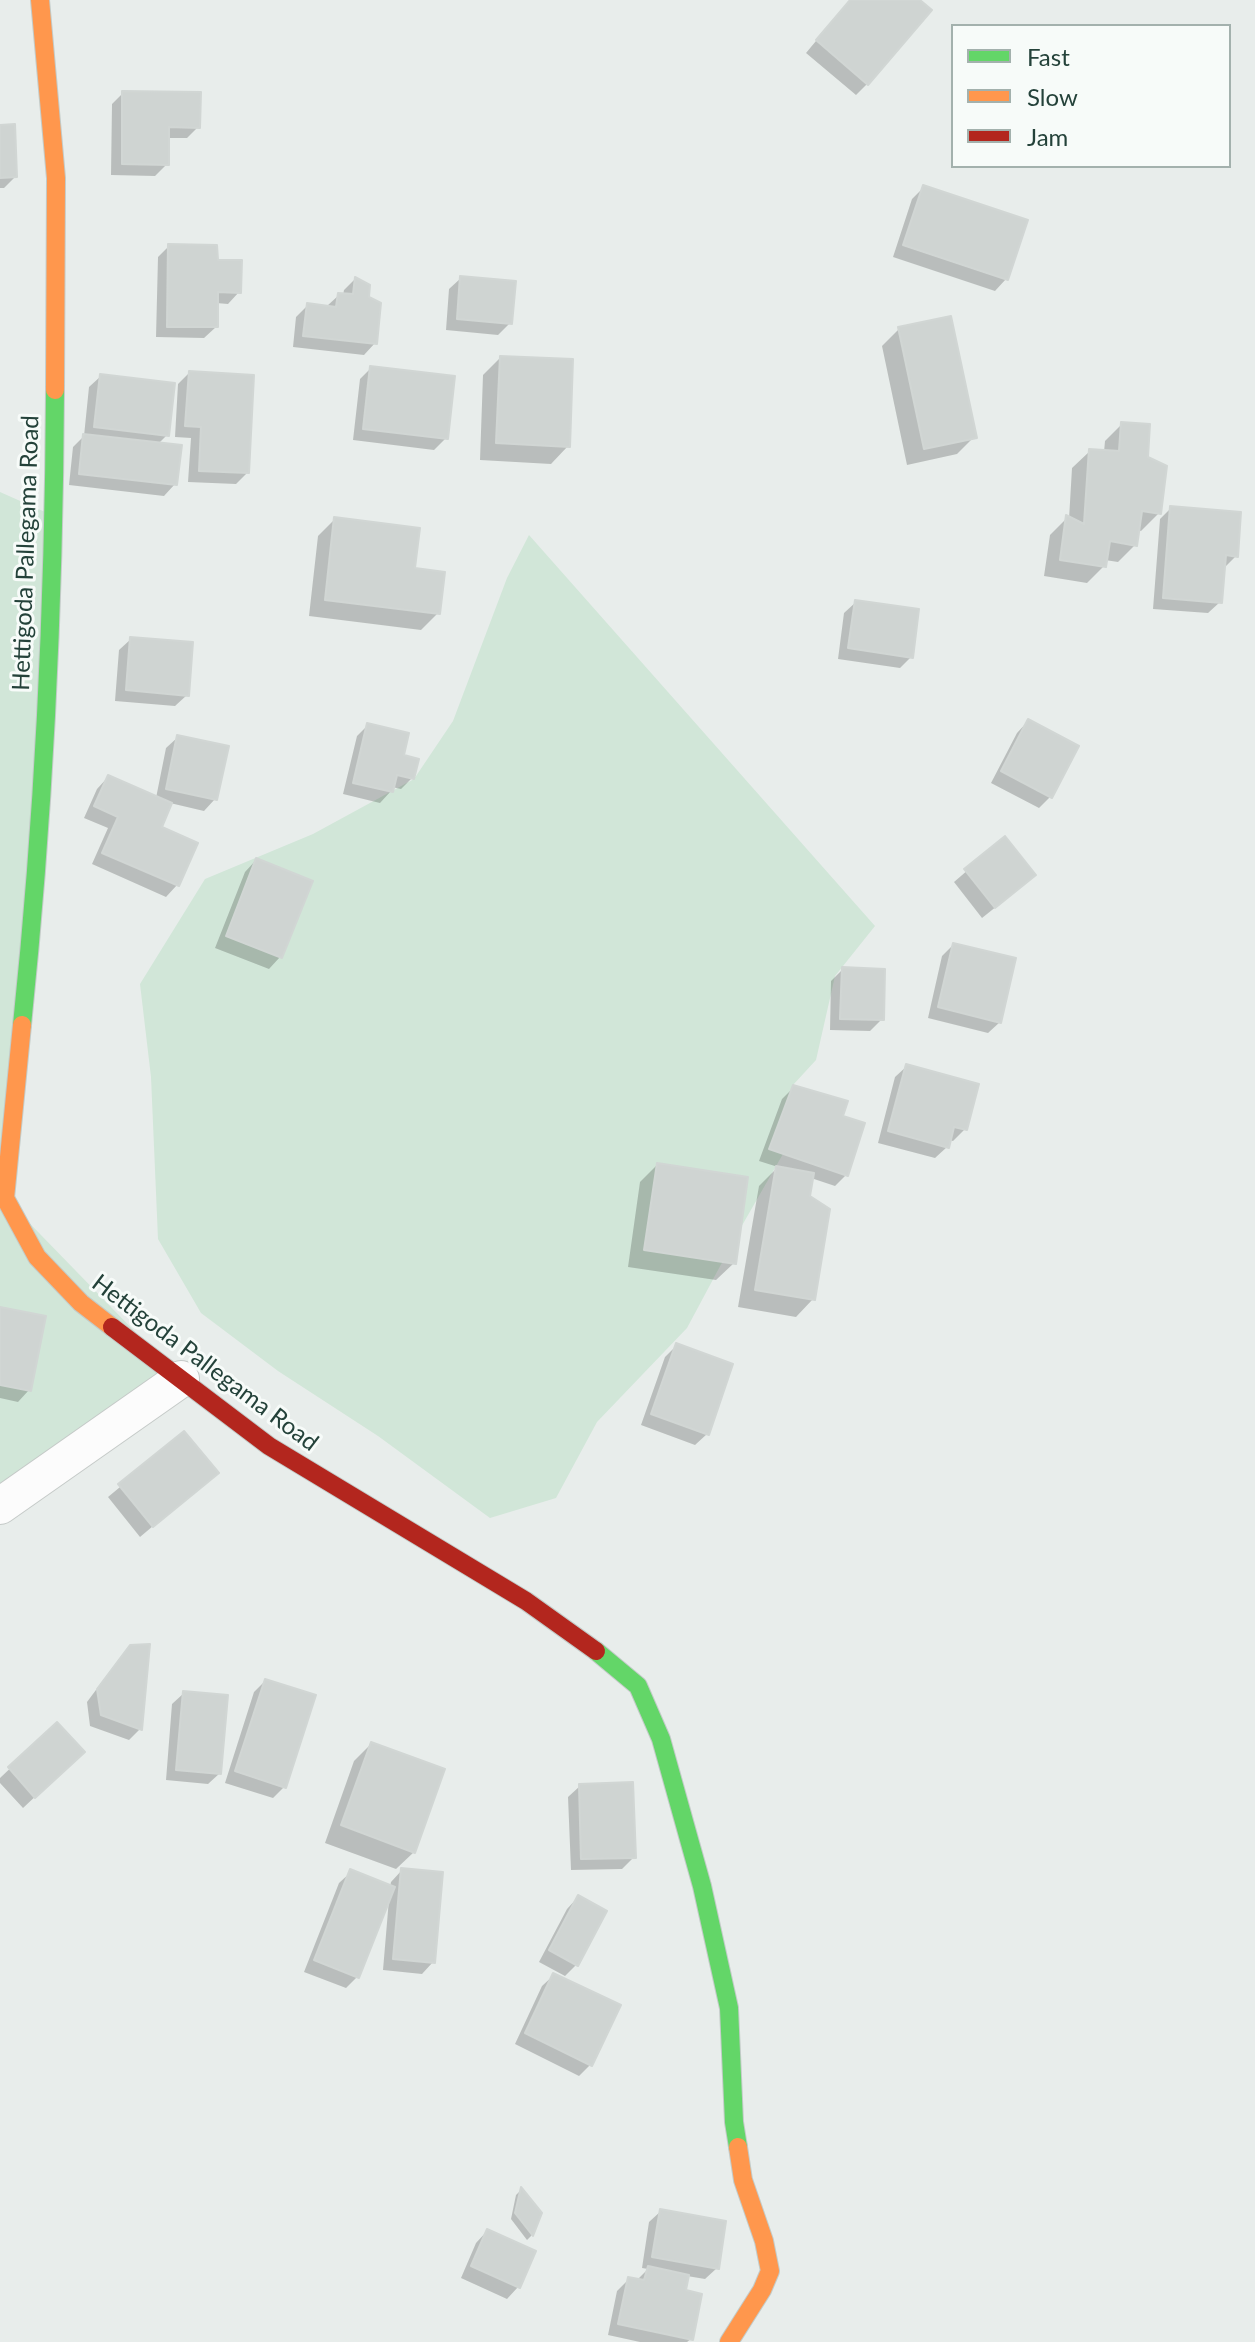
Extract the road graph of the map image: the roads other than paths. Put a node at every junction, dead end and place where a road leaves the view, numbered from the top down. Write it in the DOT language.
graph roads {
  1 [pos="40,0"];
  2 [pos="181,1379"];
  3 [pos="0,1506"];
  4 [pos="729,2342"];
  1 -- 2 [label="street, Hettigoda Pallegama Road"];
  2 -- 3 [label="street"];
  2 -- 4 [label="street, Hettigoda Pallegama Road"];
}
